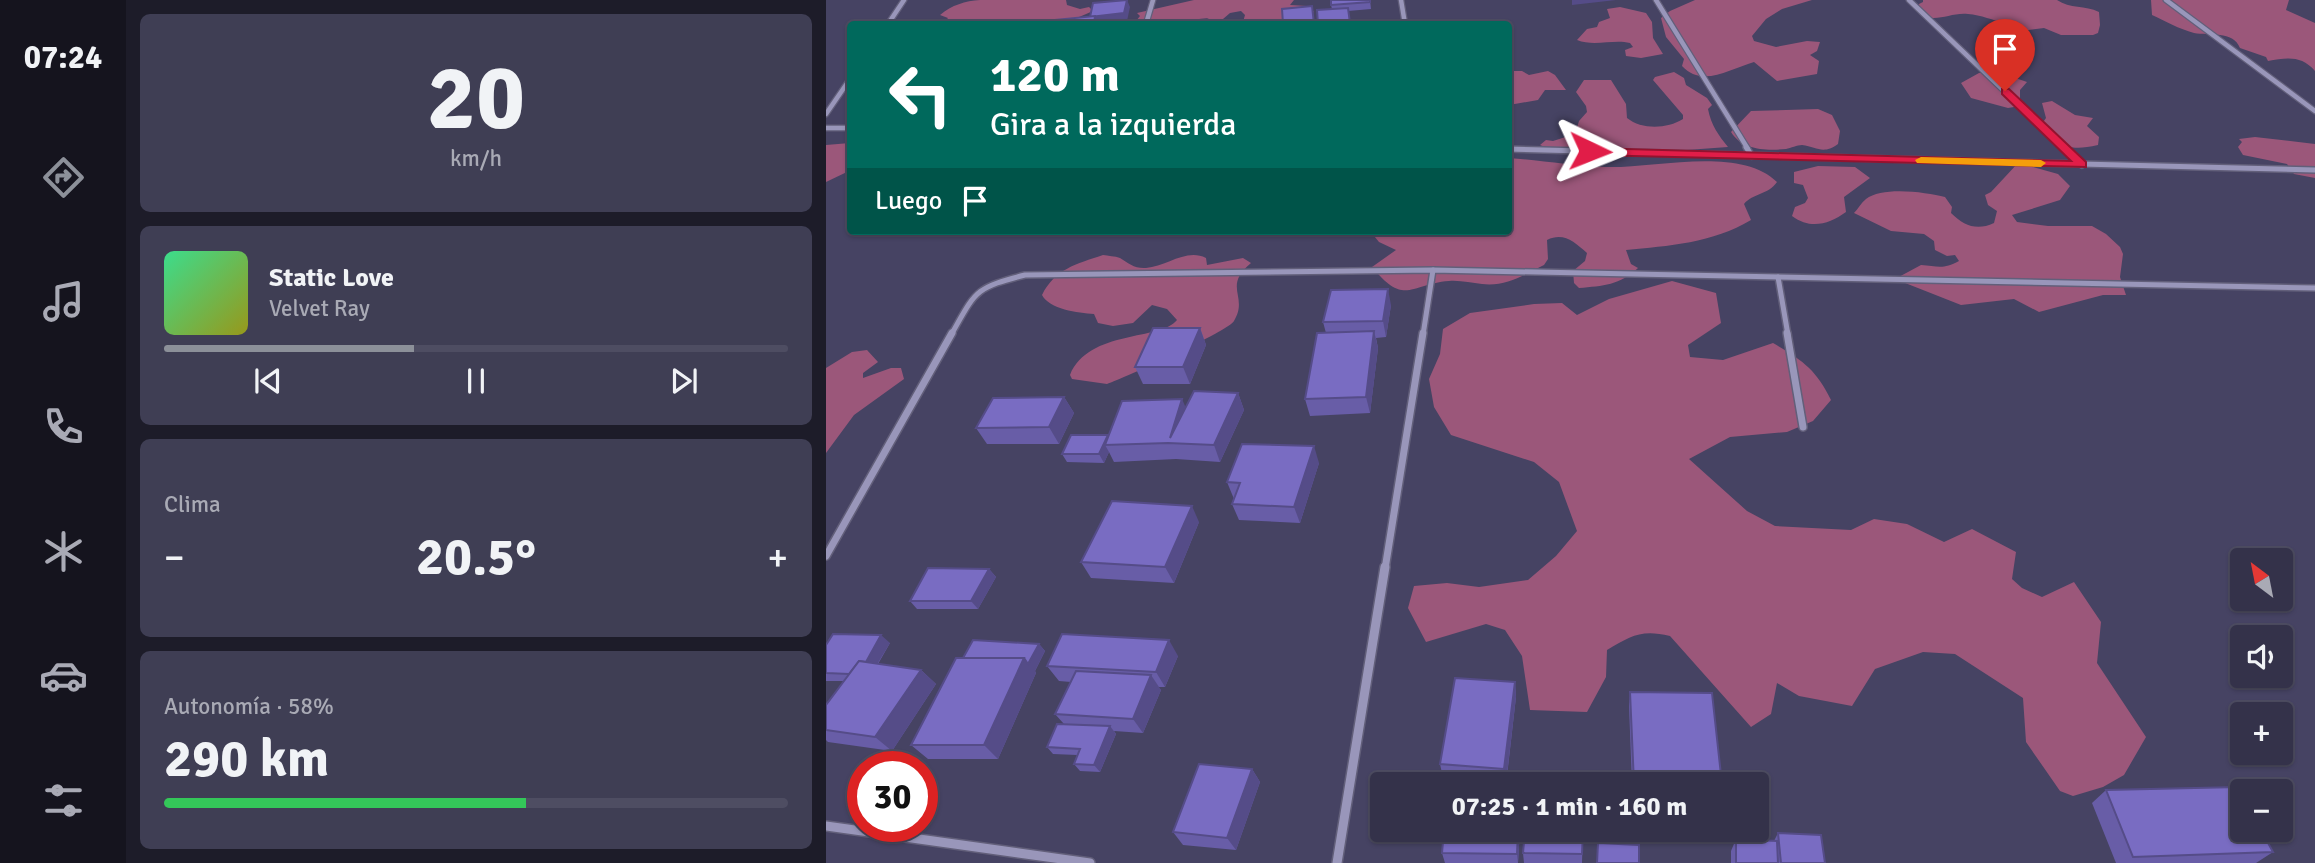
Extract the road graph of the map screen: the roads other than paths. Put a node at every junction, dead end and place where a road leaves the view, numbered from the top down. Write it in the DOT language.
graph roads {
  1 [pos="904,0"];
  2 [pos="1153,0"];
  3 [pos="1401,0"];
  4 [pos="1656,0"];
  5 [pos="1909,0"];
  6 [pos="2166,0"];
  7 [pos="890,21"];
  8 [pos="1147,21"];
  9 [pos="1404,21"];
  10 [pos="847,83"];
  11 [pos="2315,111"];
  12 [pos="826,114"];
  13 [pos="826,128"];
  14 [pos="847,128"];
  15 [pos="1512,149"];
  16 [pos="1752,156"];
  17 [pos="2082,164"];
  18 [pos="2315,170"];
  19 [pos="1433,270"];
  20 [pos="1778,277"];
  21 [pos="2315,288"];
  22 [pos="1803,427"];
  23 [pos="826,556"];
  24 [pos="826,826"];
  25 [pos="1090,863"];
  26 [pos="1337,863"];
  1 -- 7 [label="street"];
  2 -- 8 [label="street"];
  3 -- 9 [label="street"];
  4 -- 16 [label="street"];
  5 -- 17 [label="street"];
  6 -- 11 [label="street"];
  10 -- 12 [label="street"];
  13 -- 14 [label="street"];
  15 -- 16 [label="street"];
  16 -- 17 [label="street"];
  17 -- 18 [label="street"];
  19 -- 20 [label="street"];
  19 -- 23 [label="street"];
  19 -- 26 [label="street"];
  20 -- 21 [label="street"];
  20 -- 22 [label="street"];
  24 -- 25 [label="street"];
}
